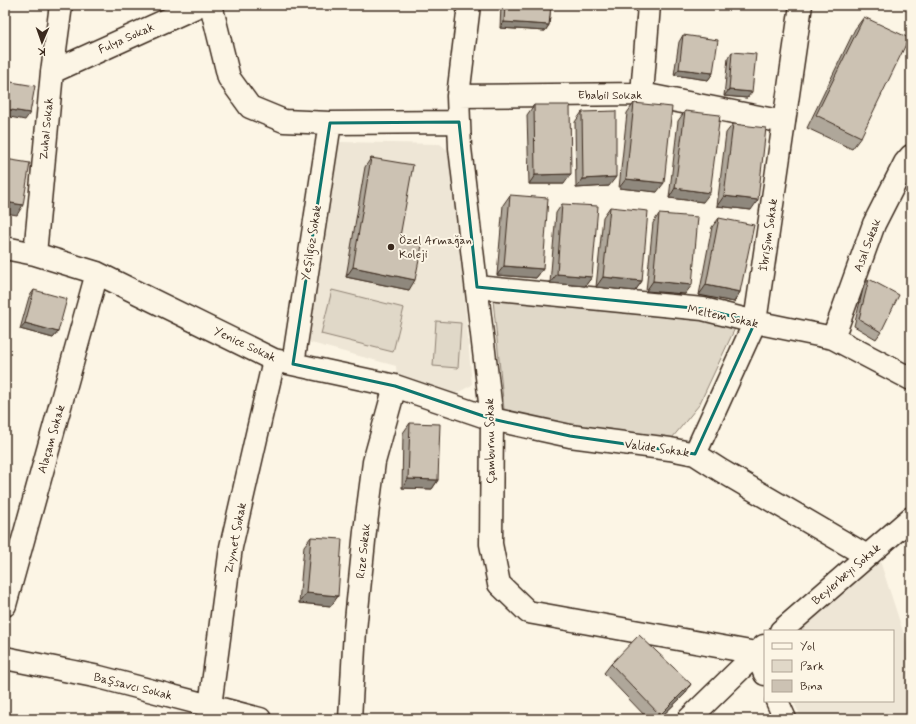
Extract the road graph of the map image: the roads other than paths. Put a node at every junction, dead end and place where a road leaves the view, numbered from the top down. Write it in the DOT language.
graph roads {
  1 [pos="61,5"];
  2 [pos="200,5"];
  3 [pos="211,5"];
  4 [pos="469,5"];
  5 [pos="649,5"];
  6 [pos="801,5"];
  7 [pos="52,72"];
  8 [pos="642,94"];
  9 [pos="458,96"];
  10 [pos="459,122"];
  11 [pos="784,122"];
  12 [pos="330,123"];
  13 [pos="911,156"];
  14 [pos="5,248"];
  15 [pos="35,254"];
  16 [pos="97,273"];
  17 [pos="477,287"];
  18 [pos="755,322"];
  19 [pos="833,338"];
  20 [pos="283,362"];
  21 [pos="911,379"];
  22 [pos="395,386"];
  23 [pos="492,419"];
  24 [pos="695,454"];
  25 [pos="911,518"];
  26 [pos="867,556"];
  27 [pos="5,605"];
  28 [pos="782,630"];
  29 [pos="760,649"];
  30 [pos="5,658"];
  31 [pos="764,669"];
  32 [pos="777,702"];
  33 [pos="209,713"];
  34 [pos="260,719"];
  35 [pos="350,719"];
  36 [pos="689,719"];
  37 [pos="785,719"];
  1 -- 7 [label="street, Zuhal Sokak"];
  2 -- 7 [label="street, Fulya Sokak"];
  3 -- 12 [label="street"];
  4 -- 9 [label="street, Çamburnu Sokak"];
  5 -- 8 [label="street"];
  6 -- 11 [label="street, İbrişim Sokak"];
  7 -- 15 [label="street, Zuhal Sokak"];
  8 -- 9 [label="street, Ebabil Sokak"];
  8 -- 11 [label="street, Ebabil Sokak"];
  9 -- 10 [label="street, Çamburnu Sokak"];
  10 -- 12 [label="street"];
  10 -- 17 [label="street, Çamburnu Sokak"];
  11 -- 18 [label="street, İbrişim Sokak"];
  12 -- 20 [label="street, Yeşilgöz Sokak"];
  13 -- 19 [label="street, Asal Sokak"];
  14 -- 15 [label="street, Yenice Sokak"];
  15 -- 16 [label="street, Yenice Sokak"];
  16 -- 20 [label="street, Yenice Sokak"];
  16 -- 27 [label="street, Alaçam Sokak"];
  17 -- 18 [label="street, Meltem Sokak"];
  17 -- 23 [label="street, Çamburnu Sokak"];
  18 -- 19 [label="street, Meltem Sokak"];
  18 -- 24 [label="street, İbrişim Sokak"];
  19 -- 21 [label="street, Meltem Sokak"];
  20 -- 22 [label="street, Yenice Sokak"];
  20 -- 33 [label="street, Ziynet Sokak"];
  22 -- 23 [label="street, Yenice Sokak"];
  22 -- 35 [label="street, Rize Sokak"];
  23 -- 24 [label="street, Valide Sokak"];
  23 -- 29 [label="street, Çamburnu Sokak"];
  24 -- 26 [label="street, Valide Sokak"];
  25 -- 26 [label="street, Beylerbeyi Sokak"];
  26 -- 28 [label="street, Beylerbeyi Sokak"];
  29 -- 31 [label="street"];
  29 -- 36 [label="street"];
  30 -- 33 [label="street, Başsavcı Sokak"];
  32 -- 37 [label="street"];
  33 -- 34 [label="street, Başsavcı Sokak"];
}
